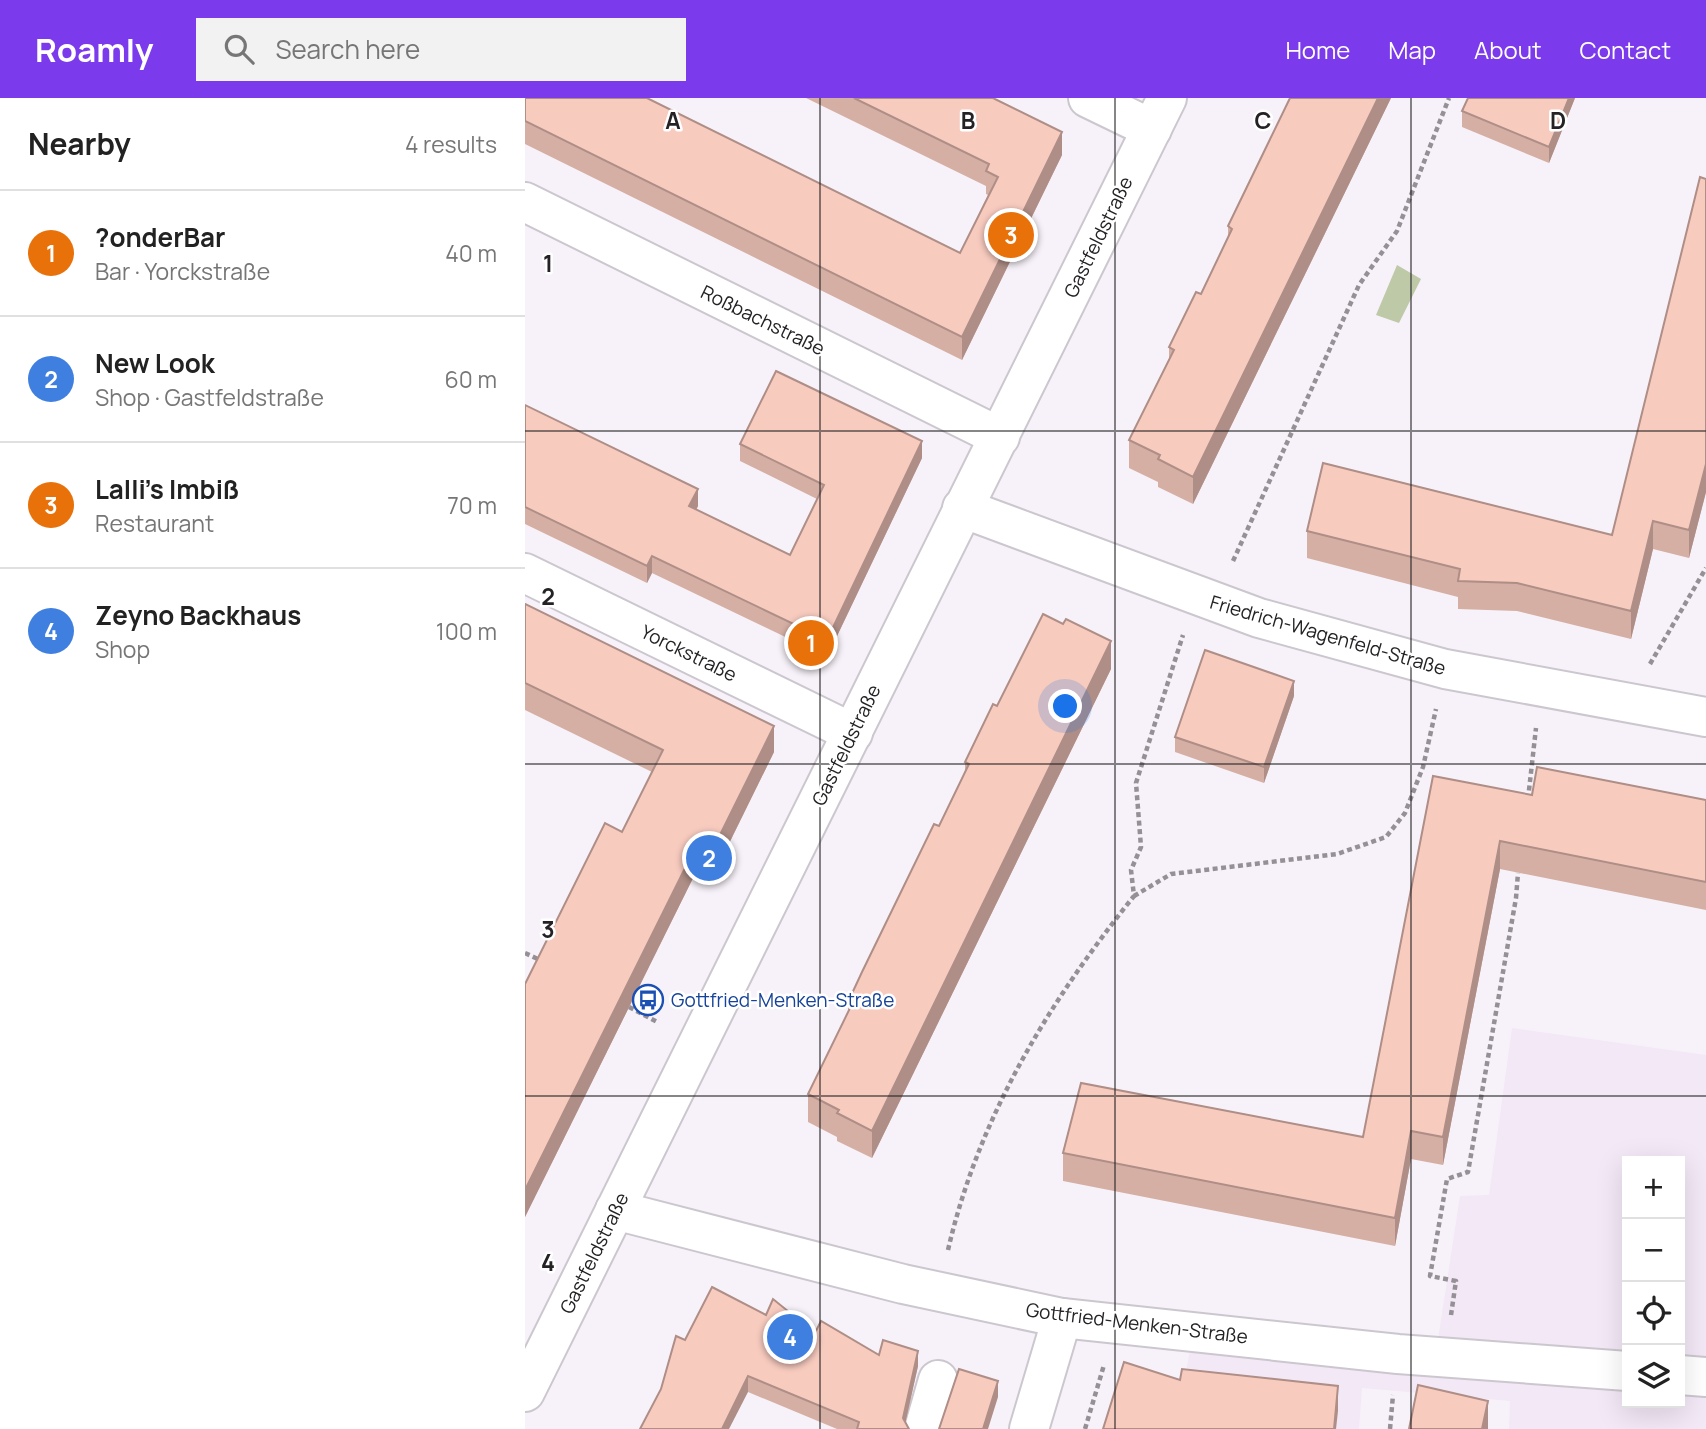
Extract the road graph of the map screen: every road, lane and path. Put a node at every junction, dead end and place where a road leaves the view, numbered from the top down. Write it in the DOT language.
graph roads {
  1 [pos="1088,98"];
  2 [pos="1449,98"];
  3 [pos="1159,113"];
  4 [pos="525,202"];
  5 [pos="1000,437"];
  6 [pos="962,508"];
  7 [pos="1706,568"];
  8 [pos="525,573"];
  9 [pos="1206,601"];
  10 [pos="1445,669"];
  11 [pos="1543,687"];
  12 [pos="1637,705"];
  13 [pos="1706,717"];
  14 [pos="853,733"];
  15 [pos="1527,810"];
  16 [pos="1518,873"];
  17 [pos="1134,896"];
  18 [pos="525,953"];
  19 [pos="548,965"];
  20 [pos="615,1210"];
  21 [pos="939,1291"];
  22 [pos="1062,1318"];
  23 [pos="1117,1324"];
  24 [pos="1446,1357"];
  25 [pos="1622,1371"];
  26 [pos="1685,1375"];
  27 [pos="1706,1377"];
  28 [pos="938,1380"];
  29 [pos="525,1392"];
  30 [pos="929,1428"];
  31 [pos="1028,1429"];
  32 [pos="1085,1429"];
  1 -- 3 [label="street"];
  2 -- 9 [label="path"];
  3 -- 5 [label="street, Gastfeldstraße"];
  4 -- 5 [label="street, Roßbachstraße"];
  5 -- 6 [label="street, Gastfeldstraße"];
  6 -- 9 [label="street, Friedrich-Wagenfeld-Straße"];
  6 -- 14 [label="street, Gastfeldstraße"];
  7 -- 12 [label="path"];
  8 -- 14 [label="street, Yorckstraße"];
  9 -- 10 [label="street, Friedrich-Wagenfeld-Straße"];
  9 -- 17 [label="path"];
  10 -- 11 [label="street, Friedrich-Wagenfeld-Straße"];
  10 -- 17 [label="path"];
  11 -- 12 [label="street, Friedrich-Wagenfeld-Straße"];
  11 -- 15 [label="path"];
  12 -- 13 [label="street, Friedrich-Wagenfeld-Straße"];
  14 -- 20 [label="street, Gastfeldstraße"];
  16 -- 24 [label="path"];
  17 -- 21 [label="path"];
  18 -- 19 [label="path"];
  20 -- 21 [label="street, Gottfried-Menken-Straße"];
  20 -- 29 [label="street, Gastfeldstraße"];
  21 -- 22 [label="street, Gottfried-Menken-Straße"];
  22 -- 23 [label="street, Gottfried-Menken-Straße"];
  22 -- 31 [label="street"];
  23 -- 24 [label="street, Gottfried-Menken-Straße"];
  23 -- 32 [label="path"];
  24 -- 25 [label="street, Gottfried-Menken-Straße"];
  26 -- 27 [label="street"];
  28 -- 30 [label="street"];
}
